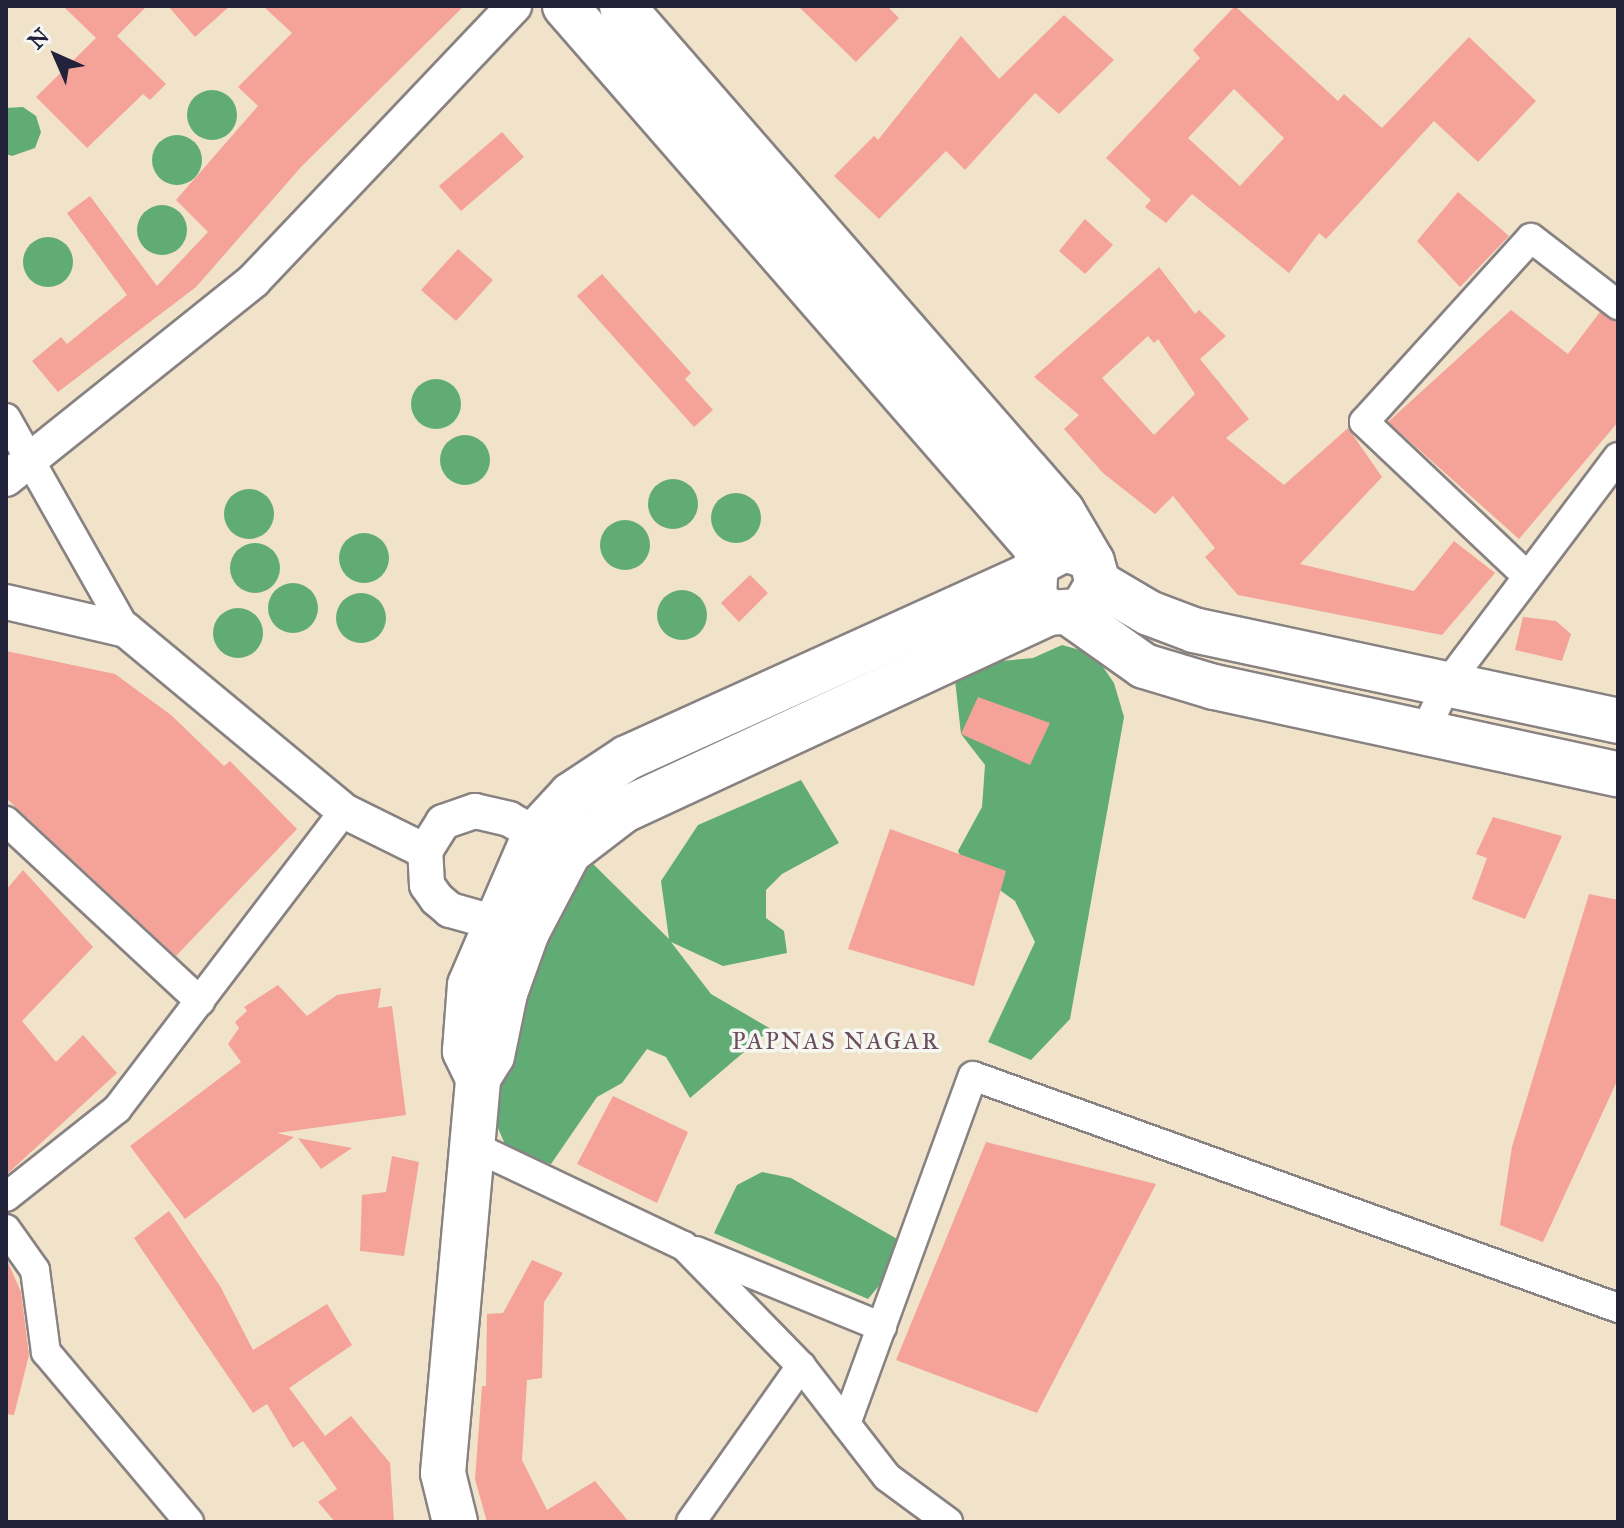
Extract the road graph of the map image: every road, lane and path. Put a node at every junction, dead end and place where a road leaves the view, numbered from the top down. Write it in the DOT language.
graph roads {
  1 [pos="514,6"];
  2 [pos="565,6"];
  3 [pos="622,6"];
  4 [pos="817,261"];
  5 [pos="1618,305"];
  6 [pos="6,418"];
  7 [pos="1618,457"];
  8 [pos="18,469"];
  9 [pos="1526,575"];
  10 [pos="1063,583"];
  11 [pos="6,602"];
  12 [pos="126,630"];
  13 [pos="1447,684"];
  14 [pos="1618,721"];
  15 [pos="1425,731"];
  16 [pos="1618,774"];
  17 [pos="344,811"];
  18 [pos="6,821"];
  19 [pos="552,843"];
  20 [pos="425,851"];
  21 [pos="510,927"];
  22 [pos="200,1001"];
  23 [pos="473,1146"];
  24 [pos="6,1197"];
  25 [pos="6,1229"];
  26 [pos="684,1246"];
  27 [pos="1618,1308"];
  28 [pos="882,1327"];
  29 [pos="801,1366"];
  30 [pos="846,1424"];
  31 [pos="189,1522"];
  32 [pos="455,1522"];
  33 [pos="691,1522"];
  34 [pos="948,1522"];
  1 -- 8 [label="street"];
  2 -- 4 [label="main road"];
  3 -- 4 [label="main road"];
  4 -- 10 [label="main road"];
  5 -- 9 [label="street"];
  6 -- 8 [label="street"];
  7 -- 9 [label="street"];
  8 -- 12 [label="street"];
  9 -- 13 [label="street"];
  10 -- 13 [label="main road"];
  10 -- 15 [label="main road"];
  10 -- 19 [label="main road"];
  11 -- 12 [label="street"];
  12 -- 17 [label="street"];
  13 -- 14 [label="main road"];
  13 -- 15 [label="street"];
  15 -- 16 [label="main road"];
  17 -- 20 [label="street"];
  17 -- 22 [label="street"];
  18 -- 22 [label="street"];
  19 -- 20 [label="street"];
  19 -- 21 [label="main road"];
  20 -- 21 [label="street"];
  21 -- 23 [label="main road"];
  22 -- 24 [label="street"];
  23 -- 26 [label="street"];
  23 -- 32 [label="main road"];
  25 -- 31 [label="street"];
  26 -- 28 [label="street"];
  26 -- 29 [label="street"];
  27 -- 28 [label="street"];
  28 -- 30 [label="street"];
  29 -- 30 [label="street"];
  29 -- 33 [label="street"];
  30 -- 34 [label="street"];
}
